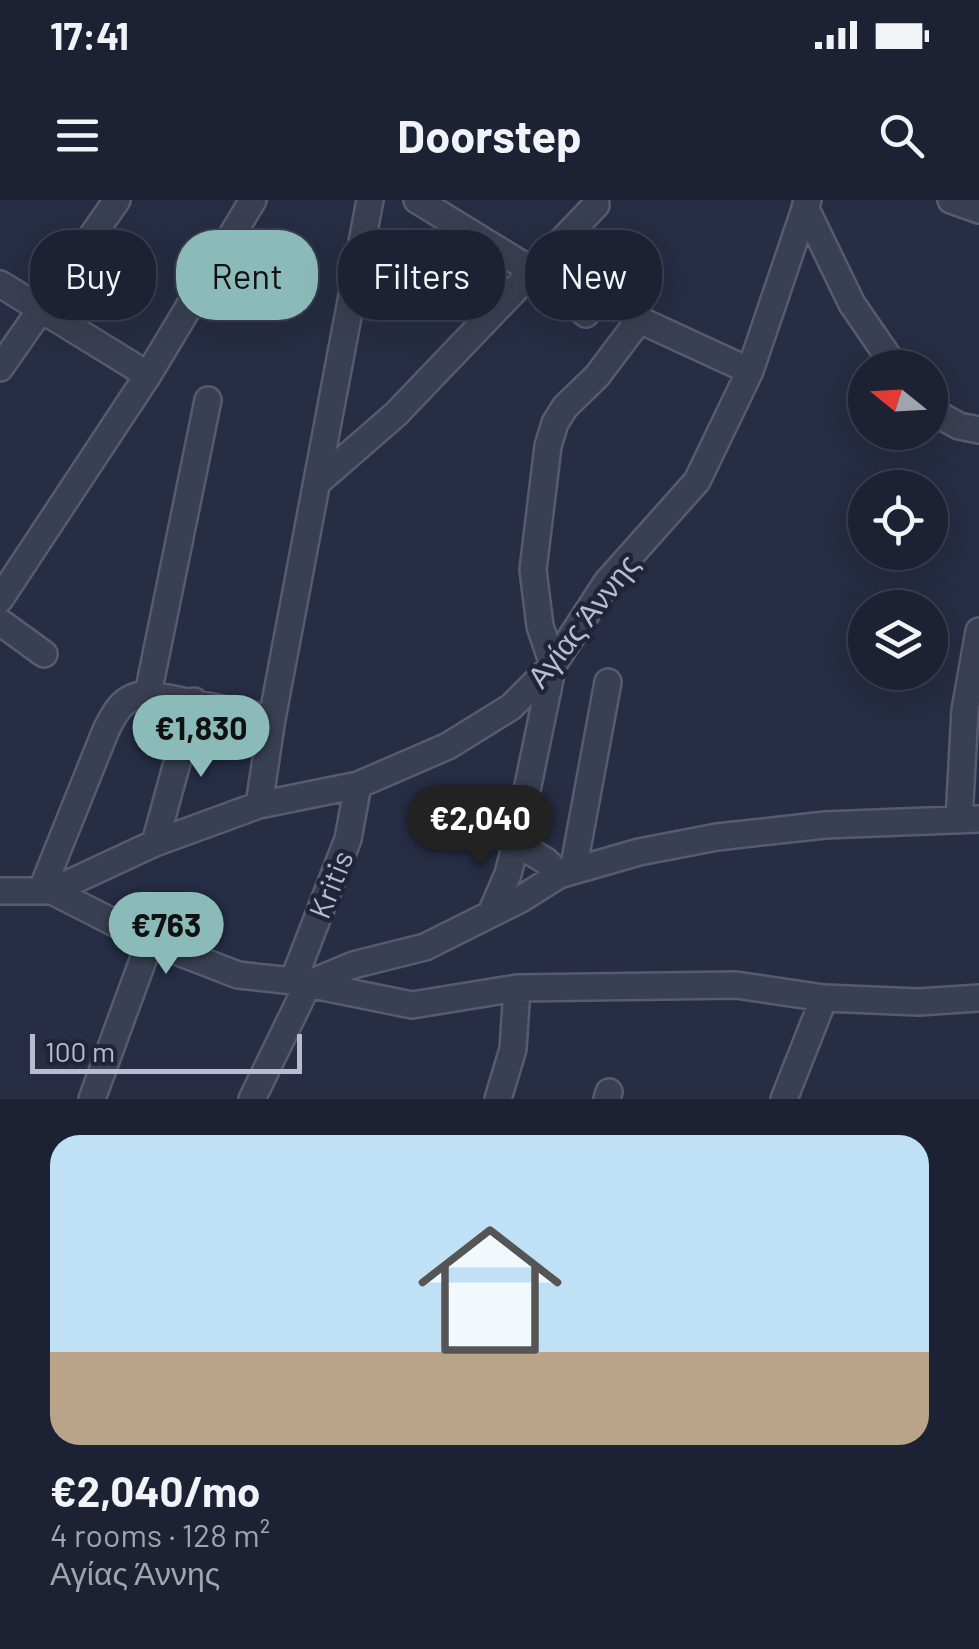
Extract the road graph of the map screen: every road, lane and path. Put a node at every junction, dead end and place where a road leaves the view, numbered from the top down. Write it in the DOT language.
graph roads {
  1 [pos="117,200"];
  2 [pos="253,200"];
  3 [pos="370,200"];
  4 [pos="417,200"];
  5 [pos="951,200"];
  6 [pos="806,203"];
  7 [pos="596,205"];
  8 [pos="979,210"];
  9 [pos="97,230"];
  10 [pos="571,230"];
  11 [pos="525,266"];
  12 [pos="525,276"];
  13 [pos="0,284"];
  14 [pos="30,303"];
  15 [pos="35,320"];
  16 [pos="58,320"];
  17 [pos="884,350"];
  18 [pos="0,368"];
  19 [pos="750,371"];
  20 [pos="148,375"];
  21 [pos="208,400"];
  22 [pos="948,420"];
  23 [pos="979,430"];
  24 [pos="319,481"];
  25 [pos="0,599"];
  26 [pos="0,622"];
  27 [pos="979,631"];
  28 [pos="44,654"];
  29 [pos="553,665"];
  30 [pos="608,682"];
  31 [pos="148,694"];
  32 [pos="194,701"];
  33 [pos="272,719"];
  34 [pos="358,784"];
  35 [pos="259,805"];
  36 [pos="969,820"];
  37 [pos="516,843"];
  38 [pos="155,844"];
  39 [pos="566,873"];
  40 [pos="46,890"];
  41 [pos="0,891"];
  42 [pos="490,913"];
  43 [pos="150,940"];
  44 [pos="300,982"];
  45 [pos="518,988"];
  46 [pos="824,998"];
  47 [pos="979,998"];
  48 [pos="92,1099"];
  49 [pos="252,1099"];
  50 [pos="498,1099"];
  51 [pos="784,1099"];
  1 -- 9 [label="street"];
  2 -- 20 [label="street"];
  3 -- 24 [label="street"];
  4 -- 11 [label="street"];
  5 -- 8 [label="street"];
  6 -- 17 [label="street"];
  6 -- 19 [label="street, Αγίας Άννης"];
  7 -- 10 [label="street"];
  12 -- 24 [label="street"];
  13 -- 14 [label="street"];
  15 -- 18 [label="street"];
  16 -- 20 [label="street"];
  19 -- 29 [label="street, Αγίας Άννης"];
  19 -- 29 [label="street"];
  20 -- 25 [label="street"];
  21 -- 31 [label="street"];
  22 -- 23 [label="street"];
  24 -- 33 [label="street"];
  26 -- 28 [label="street"];
  27 -- 36 [label="street"];
  29 -- 34 [label="street, Αγίας Άννης"];
  29 -- 37 [label="street"];
  30 -- 39 [label="street"];
  31 -- 32 [label="street"];
  31 -- 40 [label="street"];
  32 -- 33 [label="street"];
  32 -- 38 [label="street"];
  33 -- 35 [label="street"];
  34 -- 35 [label="street, Αγίας Άννης"];
  34 -- 44 [label="street, Kritis"];
  35 -- 38 [label="street, Αγίας Άννης"];
  36 -- 39 [label="street"];
  37 -- 39 [label="street"];
  37 -- 42 [label="street"];
  38 -- 40 [label="street, Αγίας Άννης"];
  39 -- 42 [label="street"];
  40 -- 41 [label="street, Αγίας Άννης"];
  40 -- 43 [label="street"];
  42 -- 44 [label="street"];
  43 -- 44 [label="street"];
  43 -- 48 [label="street"];
  44 -- 45 [label="street"];
  44 -- 49 [label="street, Kritis"];
  45 -- 46 [label="street"];
  45 -- 50 [label="street"];
  46 -- 47 [label="street"];
  46 -- 51 [label="street"];
}
